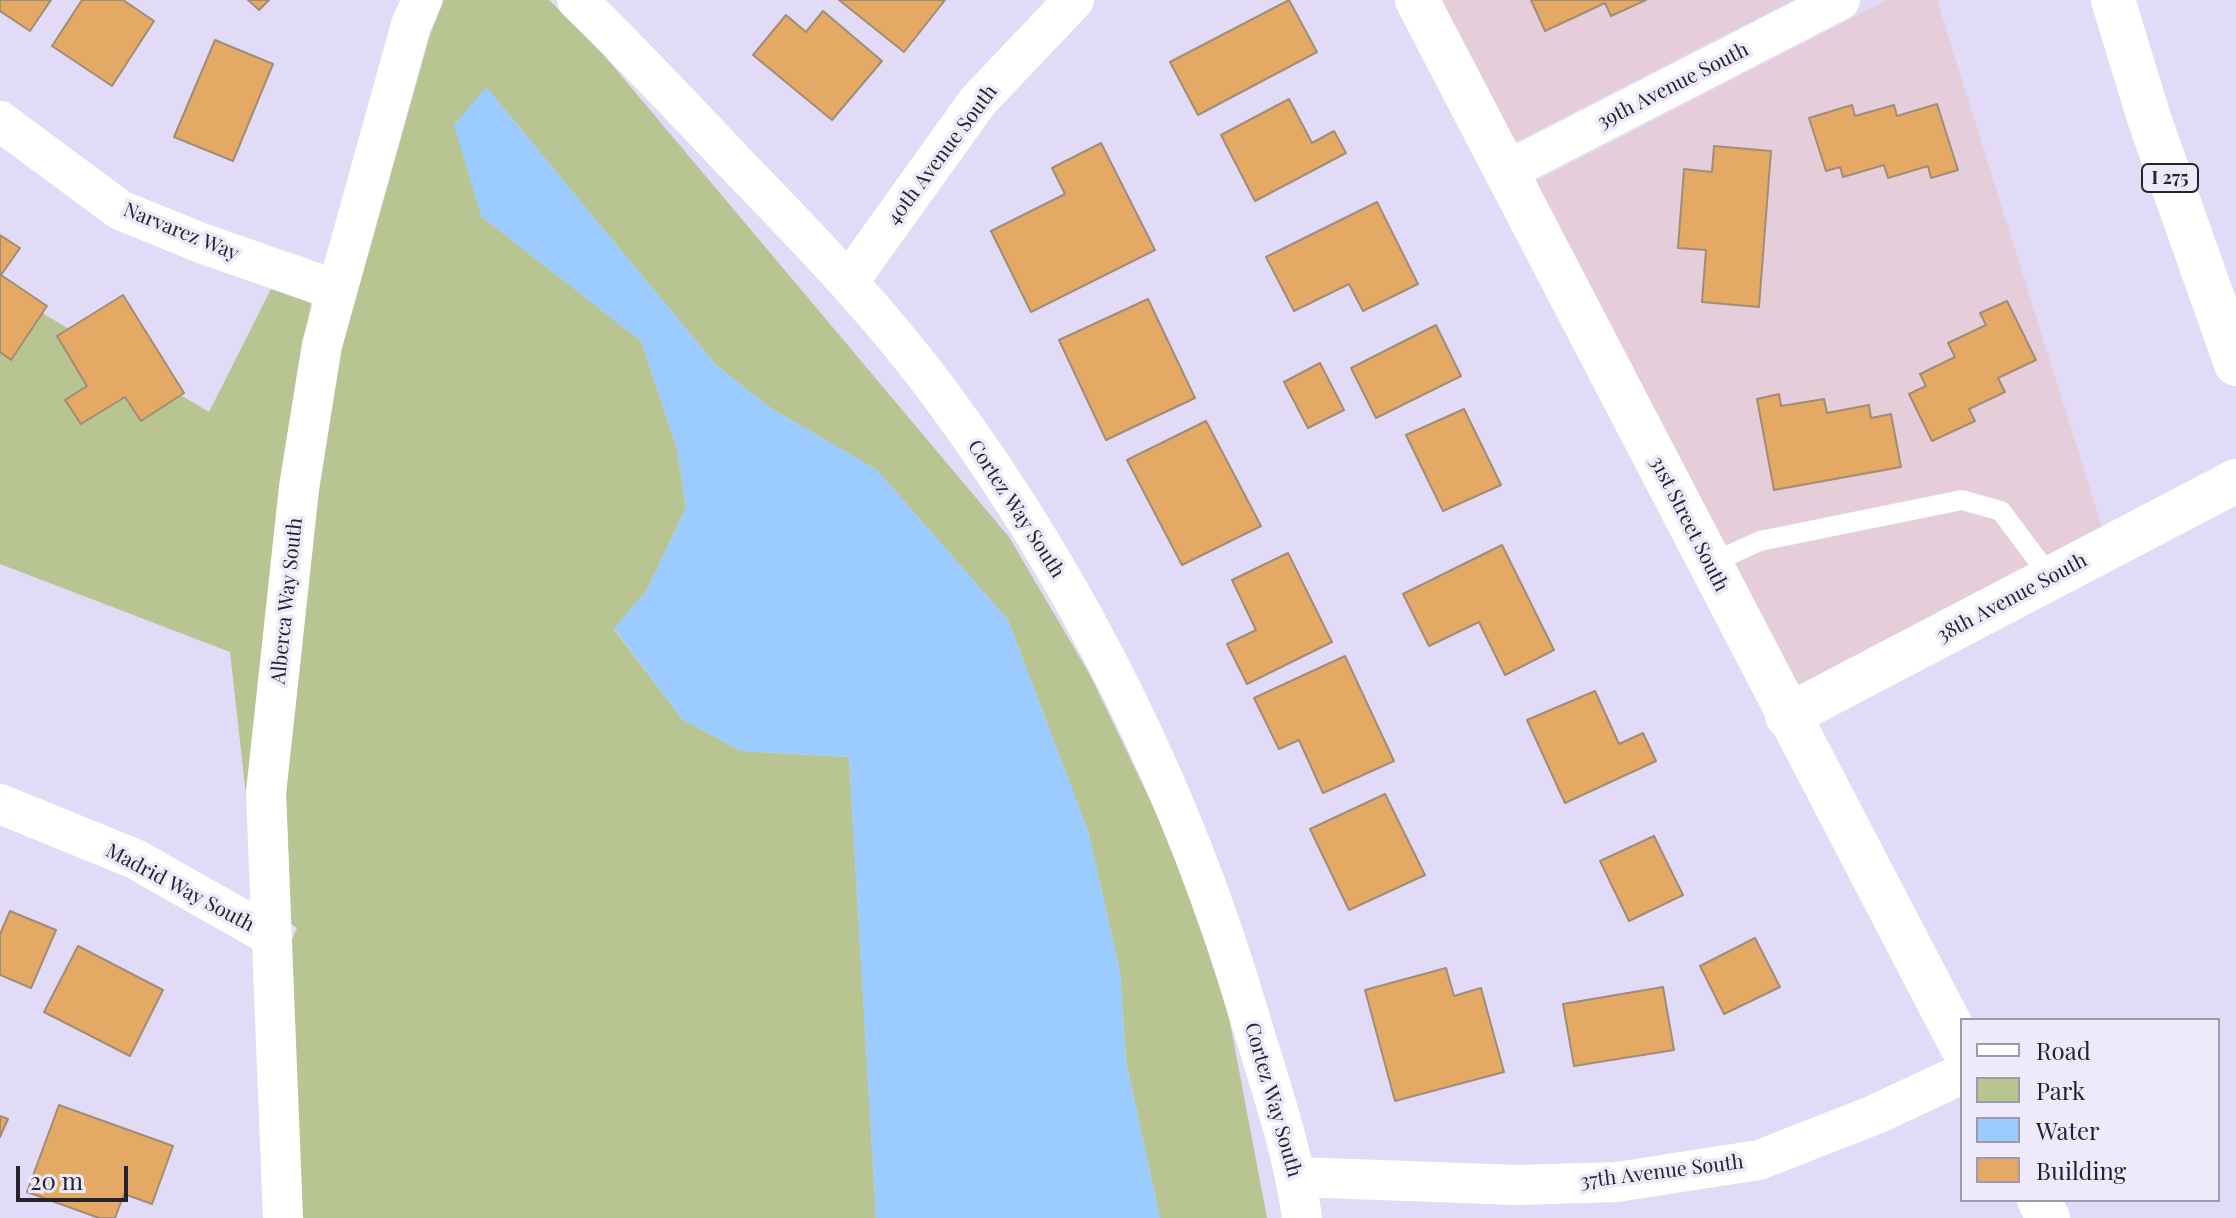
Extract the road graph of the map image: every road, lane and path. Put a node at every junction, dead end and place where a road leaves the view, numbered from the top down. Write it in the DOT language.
graph roads {
  1 [pos="422,0"];
  2 [pos="577,0"];
  3 [pos="1074,0"];
  4 [pos="1417,0"];
  5 [pos="1840,0"];
  6 [pos="2113,0"];
  7 [pos="0,121"];
  8 [pos="1507,171"];
  9 [pos="849,281"];
  10 [pos="336,290"];
  11 [pos="2234,359"];
  12 [pos="2236,481"];
  13 [pos="1709,564"];
  14 [pos="2051,578"];
  15 [pos="1787,716"];
  16 [pos="0,804"];
  17 [pos="271,936"];
  18 [pos="1960,1043"];
  19 [pos="1960,1075"];
  20 [pos="1297,1177"];
  21 [pos="283,1218"];
  22 [pos="1302,1218"];
  1 -- 10 [label="street, Alberca Way South"];
  2 -- 9 [label="street, Cortez Way South"];
  3 -- 9 [label="street, 40th Avenue South"];
  4 -- 8 [label="main road, 31st Street South"];
  5 -- 8 [label="street, 39th Avenue South"];
  6 -- 11 [label="main road, I 275"];
  7 -- 10 [label="street, Narvarez Way"];
  8 -- 13 [label="main road, 31st Street South"];
  9 -- 20 [label="street, Cortez Way South"];
  10 -- 17 [label="street, Alberca Way South"];
  12 -- 14 [label="main road, 38th Avenue South"];
  13 -- 14 [label="lane"];
  13 -- 15 [label="main road, 31st Street South"];
  14 -- 15 [label="main road, 38th Avenue South"];
  15 -- 18 [label="main road, 31st Street South"];
  16 -- 17 [label="street, Madrid Way South"];
  17 -- 21 [label="street, Alberca Way South"];
  19 -- 20 [label="street, 37th Avenue South"];
  20 -- 22 [label="street, Cortez Way South"];
}
